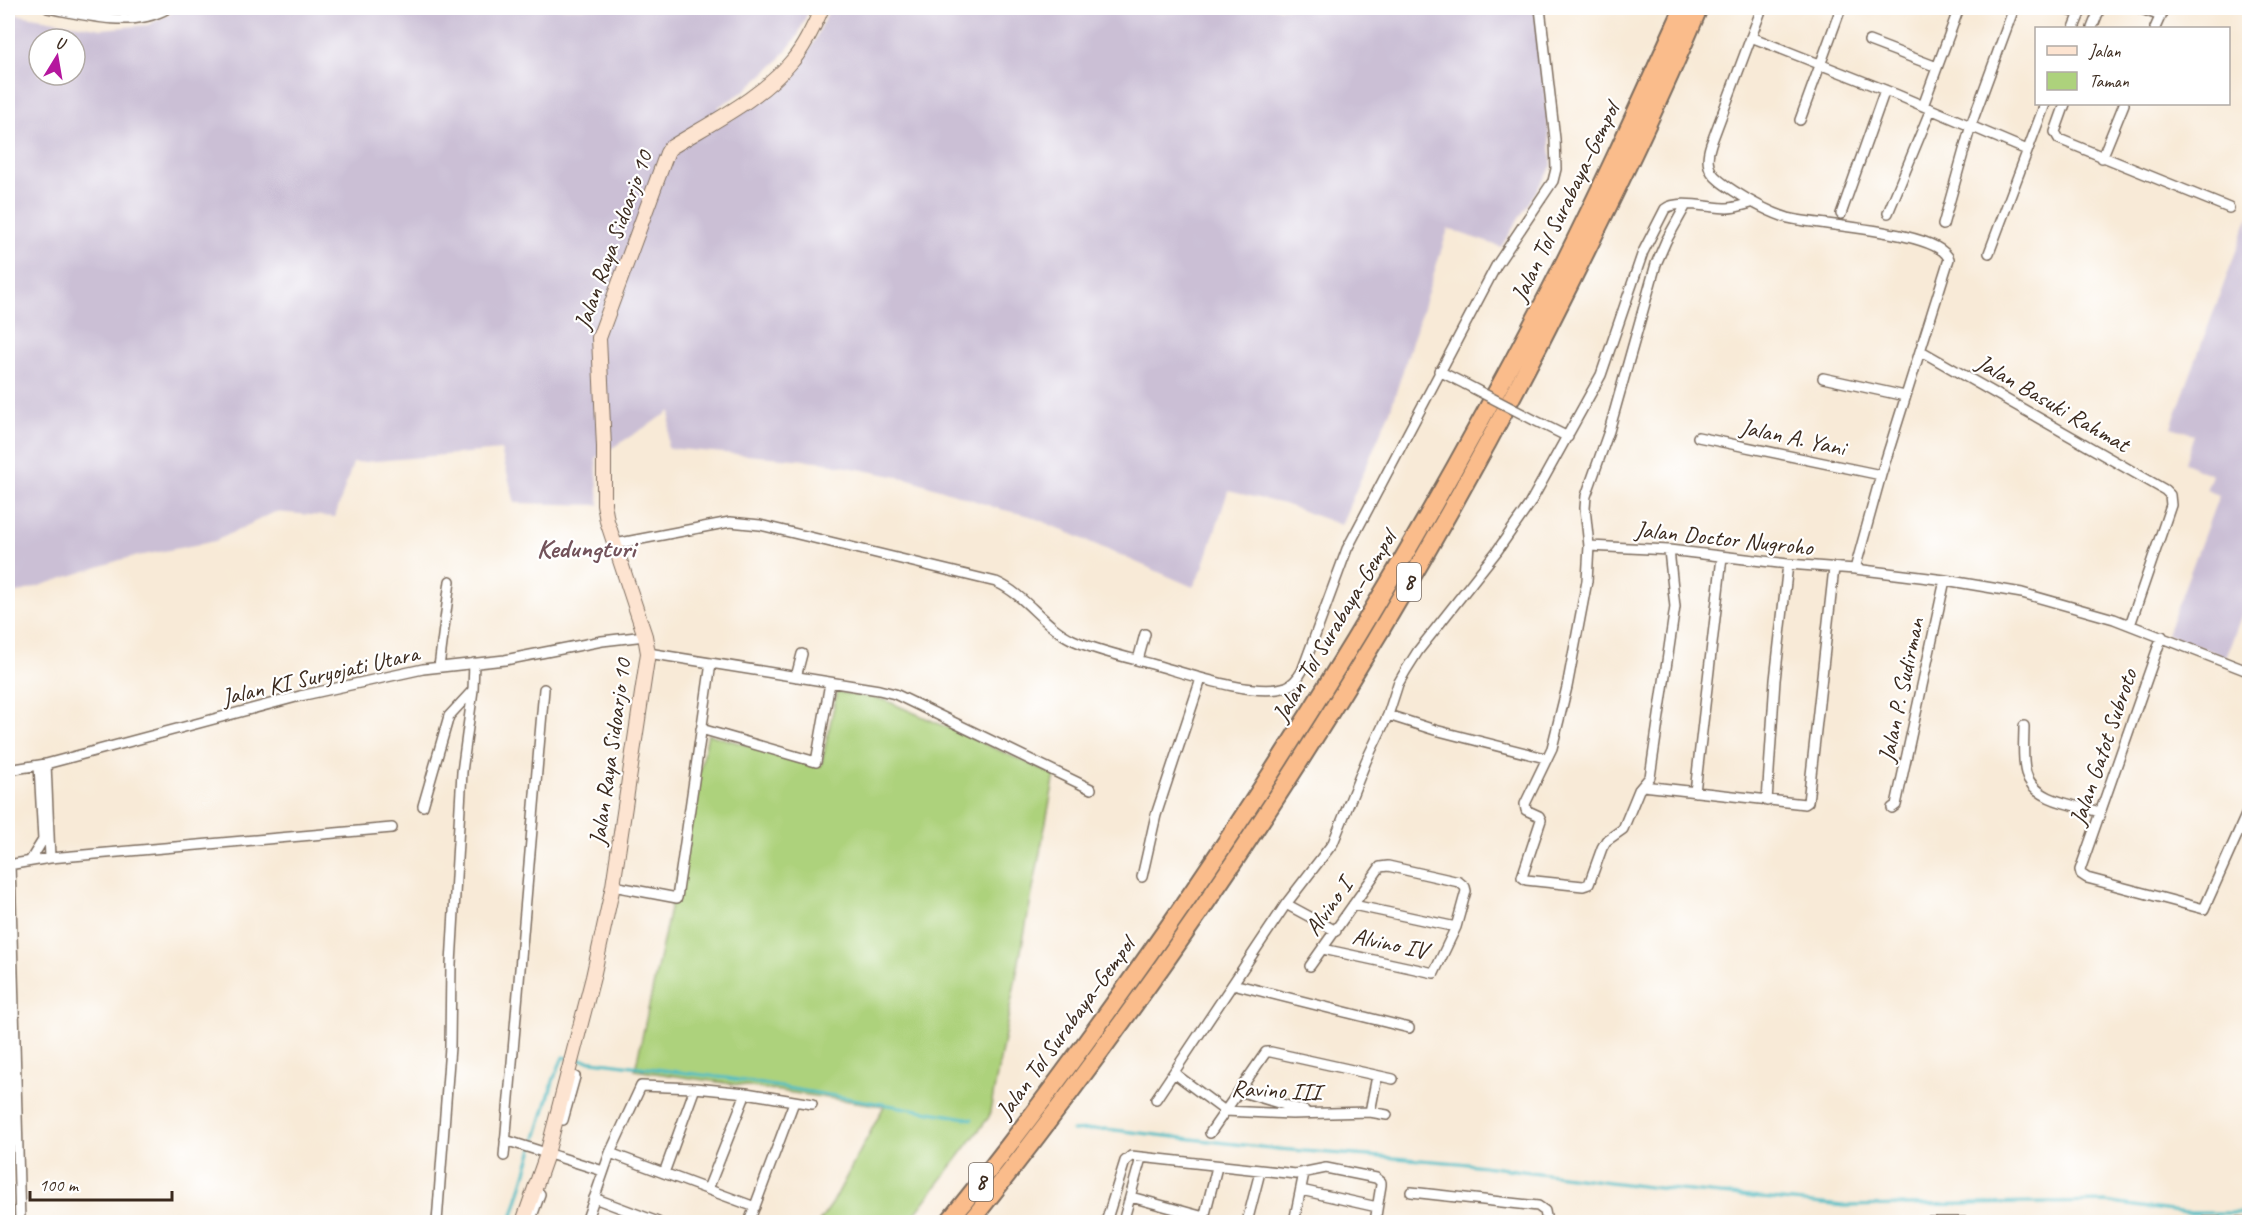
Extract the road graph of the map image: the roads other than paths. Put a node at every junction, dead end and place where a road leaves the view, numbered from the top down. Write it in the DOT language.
graph roads {
  1 [pos="48,8"];
  2 [pos="168,8"];
  3 [pos="822,8"];
  4 [pos="1540,8"];
  5 [pos="1683,8"];
  6 [pos="1699,8"];
  7 [pos="1762,8"];
  8 [pos="1840,8"];
  9 [pos="1959,8"];
  10 [pos="2013,8"];
  11 [pos="2063,8"];
  12 [pos="2100,8"];
  13 [pos="2139,8"];
  14 [pos="2081,11"];
  15 [pos="2162,12"];
  16 [pos="2074,27"];
  17 [pos="2092,27"];
  18 [pos="2155,27"];
  19 [pos="1751,37"];
  20 [pos="1869,41"];
  21 [pos="1821,64"];
  22 [pos="1937,67"];
  23 [pos="1885,90"];
  24 [pos="2045,105"];
  25 [pos="2065,105"];
  26 [pos="2124,105"];
  27 [pos="1927,108"];
  28 [pos="1800,120"];
  29 [pos="1971,125"];
  30 [pos="2027,150"];
  31 [pos="2102,158"];
  32 [pos="1751,203"];
  33 [pos="1686,205"];
  34 [pos="2229,208"];
  35 [pos="1888,213"];
  36 [pos="1841,214"];
  37 [pos="1943,225"];
  38 [pos="1989,253"];
  39 [pos="1921,351"];
  40 [pos="1439,371"];
  41 [pos="1823,378"];
  42 [pos="1905,396"];
  43 [pos="1698,436"];
  44 [pos="1568,437"];
  45 [pos="1881,475"];
  46 [pos="615,544"];
  47 [pos="1589,546"];
  48 [pos="1669,550"];
  49 [pos="1722,557"];
  50 [pos="1788,564"];
  51 [pos="1834,568"];
  52 [pos="1855,569"];
  53 [pos="1945,580"];
  54 [pos="450,581"];
  55 [pos="2130,625"];
  56 [pos="1144,634"];
  57 [pos="645,636"];
  58 [pos="2162,636"];
  59 [pos="648,653"];
  60 [pos="802,654"];
  61 [pos="1138,660"];
  62 [pos="474,663"];
  63 [pos="711,663"];
  64 [pos="439,667"];
  65 [pos="2250,672"];
  66 [pos="796,677"];
  67 [pos="1201,679"];
  68 [pos="830,683"];
  69 [pos="544,689"];
  70 [pos="473,690"];
  71 [pos="1388,715"];
  72 [pos="2024,726"];
  73 [pos="701,729"];
  74 [pos="1545,758"];
  75 [pos="42,764"];
  76 [pos="8,770"];
  77 [pos="1643,786"];
  78 [pos="1091,789"];
  79 [pos="1695,792"];
  80 [pos="1767,801"];
  81 [pos="423,806"];
  82 [pos="2250,806"];
  83 [pos="1893,808"];
  84 [pos="2100,812"];
  85 [pos="392,828"];
  86 [pos="50,858"];
  87 [pos="30,861"];
  88 [pos="9,865"];
  89 [pos="1143,877"];
  90 [pos="613,886"];
  91 [pos="1286,904"];
  92 [pos="1353,905"];
  93 [pos="1456,927"];
  94 [pos="1336,930"];
  95 [pos="1323,949"];
  96 [pos="1310,966"];
  97 [pos="1233,984"];
  98 [pos="1409,1028"];
  99 [pos="1174,1074"];
  100 [pos="1377,1076"];
  101 [pos="1393,1079"];
  102 [pos="694,1088"];
  103 [pos="1239,1091"];
  104 [pos="746,1093"];
  105 [pos="1156,1099"];
  106 [pos="794,1102"];
  107 [pos="812,1104"];
  108 [pos="1225,1111"];
  109 [pos="1309,1112"];
  110 [pos="1370,1112"];
  111 [pos="1387,1115"];
  112 [pos="1210,1133"];
  113 [pos="505,1140"];
  114 [pos="610,1153"];
  115 [pos="547,1154"];
  116 [pos="504,1156"];
  117 [pos="1142,1158"];
  118 [pos="1217,1167"];
  119 [pos="603,1171"];
  120 [pos="1260,1172"];
  121 [pos="664,1173"];
  122 [pos="1304,1173"];
  123 [pos="708,1189"];
  124 [pos="1302,1190"];
  125 [pos="1412,1192"];
  126 [pos="1131,1197"];
  127 [pos="594,1198"];
  128 [pos="1377,1206"];
  129 [pos="755,1207"];
  130 [pos="1203,1220"];
  131 [pos="2034,1221"];
  132 [pos="20,1222"];
  133 [pos="437,1222"];
  134 [pos="523,1222"];
  135 [pos="530,1222"];
  136 [pos="586,1222"];
  137 [pos="658,1222"];
  138 [pos="749,1222"];
  139 [pos="948,1222"];
  140 [pos="970,1222"];
  141 [pos="1106,1222"];
  142 [pos="1123,1222"];
  143 [pos="1247,1222"];
  144 [pos="1294,1222"];
  145 [pos="1375,1222"];
  146 [pos="1547,1222"];
  147 [pos="1863,1222"];
  148 [pos="1933,1222"];
  149 [pos="1947,1222"];
  150 [pos="1973,1222"];
  151 [pos="2010,1222"];
  152 [pos="2163,1222"];
  153 [pos="2250,1222"];
  1 -- 2 [label="street"];
  3 -- 46 [label="street, Jalan Raya Sidoarjo 10"];
  4 -- 40 [label="street"];
  5 -- 139 [label="highway, Jalan Tol Surabaya–Gempol / 8"];
  6 -- 140 [label="highway, Jalan Tol Surabaya–Gempol / 8"];
  7 -- 19 [label="street"];
  8 -- 21 [label="street"];
  9 -- 22 [label="street"];
  10 -- 29 [label="street"];
  11 -- 14 [label="street"];
  12 -- 17 [label="street"];
  13 -- 15 [label="street"];
  14 -- 16 [label="street"];
  15 -- 18 [label="street"];
  19 -- 21 [label="street"];
  19 -- 32 [label="street"];
  20 -- 22 [label="street"];
  21 -- 23 [label="street"];
  21 -- 28 [label="street"];
  22 -- 27 [label="street"];
  23 -- 27 [label="street"];
  23 -- 36 [label="street"];
  24 -- 30 [label="street"];
  25 -- 31 [label="street"];
  26 -- 31 [label="street"];
  27 -- 29 [label="street"];
  27 -- 35 [label="street"];
  29 -- 30 [label="street"];
  29 -- 37 [label="street"];
  30 -- 38 [label="street"];
  31 -- 34 [label="street"];
  32 -- 33 [label="street"];
  32 -- 39 [label="street"];
  33 -- 44 [label="street"];
  33 -- 47 [label="street"];
  39 -- 42 [label="street"];
  39 -- 55 [label="street, Jalan Basuki Rahmat"];
  40 -- 44 [label="street, bridge"];
  40 -- 67 [label="street"];
  41 -- 42 [label="street"];
  42 -- 45 [label="street"];
  43 -- 45 [label="street, Jalan A. Yani"];
  44 -- 71 [label="street"];
  45 -- 52 [label="street"];
  46 -- 57 [label="street, Jalan Raya Sidoarjo 10"];
  46 -- 61 [label="street"];
  47 -- 48 [label="street, Jalan Doctor Nugroho"];
  47 -- 74 [label="street"];
  48 -- 49 [label="street, Jalan Doctor Nugroho"];
  48 -- 77 [label="street"];
  49 -- 50 [label="street, Jalan Doctor Nugroho"];
  49 -- 79 [label="street"];
  50 -- 51 [label="street, Jalan Doctor Nugroho"];
  50 -- 80 [label="street"];
  51 -- 52 [label="street, Jalan Doctor Nugroho"];
  51 -- 80 [label="street"];
  52 -- 53 [label="street, Jalan Doctor Nugroho"];
  53 -- 55 [label="street, Jalan Doctor Nugroho"];
  53 -- 83 [label="street, Jalan P. Sudirman"];
  54 -- 64 [label="street"];
  55 -- 58 [label="street, Jalan Doctor Nugroho"];
  56 -- 61 [label="street"];
  57 -- 59 [label="street, Jalan Raya Sidoarjo 10"];
  57 -- 62 [label="street, Jalan KI Suryojati Utara"];
  58 -- 65 [label="street, Jalan Doctor Nugroho"];
  58 -- 84 [label="street, Jalan Gatot Subroto"];
  59 -- 63 [label="street"];
  59 -- 90 [label="street, Jalan Raya Sidoarjo 10"];
  60 -- 66 [label="street"];
  61 -- 67 [label="street"];
  62 -- 64 [label="street, Jalan KI Suryojati Utara"];
  62 -- 70 [label="street"];
  63 -- 66 [label="street"];
  63 -- 73 [label="street"];
  64 -- 75 [label="street, Jalan KI Suryojati Utara"];
  66 -- 68 [label="street"];
  67 -- 89 [label="street"];
  68 -- 73 [label="street"];
  68 -- 78 [label="street"];
  69 -- 113 [label="street"];
  70 -- 81 [label="street"];
  70 -- 133 [label="street"];
  71 -- 74 [label="street"];
  71 -- 91 [label="street"];
  72 -- 84 [label="street"];
  73 -- 90 [label="street"];
  74 -- 77 [label="street"];
  75 -- 76 [label="street, Jalan KI Suryojati Utara"];
  75 -- 86 [label="street"];
  75 -- 87 [label="street"];
  77 -- 79 [label="street"];
  79 -- 80 [label="street"];
  82 -- 84 [label="street, Jalan Gatot Subroto"];
  85 -- 86 [label="street"];
  86 -- 87 [label="street"];
  87 -- 88 [label="street"];
  88 -- 132 [label="street"];
  90 -- 115 [label="street, Jalan Raya Sidoarjo 10"];
  91 -- 94 [label="street"];
  91 -- 97 [label="street"];
  92 -- 93 [label="street"];
  92 -- 93 [label="street, Alvino I"];
  92 -- 94 [label="street, Alvino I"];
  93 -- 95 [label="street, Alvino IV"];
  94 -- 95 [label="street, Alvino I"];
  95 -- 96 [label="street, Alvino I"];
  97 -- 98 [label="street"];
  97 -- 99 [label="street"];
  99 -- 105 [label="street"];
  99 -- 108 [label="street, Ravino III"];
  100 -- 101 [label="street"];
  100 -- 103 [label="street"];
  100 -- 110 [label="street"];
  102 -- 104 [label="street"];
  102 -- 114 [label="street"];
  102 -- 121 [label="street"];
  103 -- 108 [label="street"];
  103 -- 109 [label="street"];
  104 -- 106 [label="street"];
  104 -- 123 [label="street"];
  106 -- 107 [label="street"];
  106 -- 129 [label="street"];
  108 -- 109 [label="street, Ravino III"];
  108 -- 112 [label="street"];
  109 -- 110 [label="street, Ravino III"];
  110 -- 111 [label="street, Ravino III"];
  113 -- 115 [label="street"];
  113 -- 116 [label="street"];
  114 -- 119 [label="street"];
  114 -- 121 [label="street"];
  115 -- 119 [label="street"];
  115 -- 134 [label="street, Jalan Raya Sidoarjo 10"];
  115 -- 135 [label="street"];
  117 -- 118 [label="street"];
  117 -- 126 [label="street"];
  117 -- 141 [label="street"];
  118 -- 120 [label="street"];
  118 -- 130 [label="street"];
  119 -- 127 [label="street"];
  120 -- 122 [label="street"];
  120 -- 143 [label="street"];
  121 -- 123 [label="street"];
  122 -- 124 [label="street"];
  122 -- 128 [label="street"];
  123 -- 129 [label="street"];
  124 -- 128 [label="street"];
  124 -- 144 [label="street"];
  125 -- 146 [label="street"];
  126 -- 130 [label="street"];
  126 -- 142 [label="street"];
  127 -- 136 [label="street"];
  127 -- 137 [label="street"];
  128 -- 145 [label="street"];
  129 -- 138 [label="street"];
  131 -- 151 [label="street"];
  147 -- 148 [label="street"];
  148 -- 149 [label="street"];
  149 -- 150 [label="street"];
  152 -- 153 [label="street"];
}
